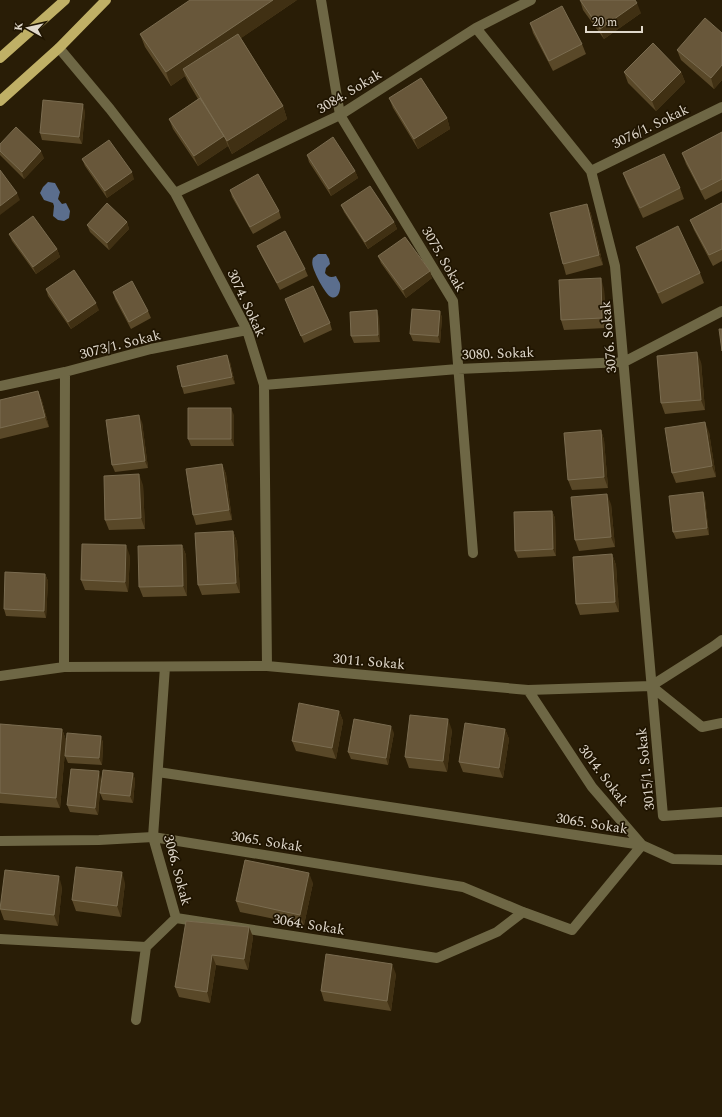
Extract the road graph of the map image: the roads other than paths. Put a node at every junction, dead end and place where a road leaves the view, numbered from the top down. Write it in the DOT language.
graph roads {
  1 [pos="65,0"];
  2 [pos="106,0"];
  3 [pos="321,0"];
  4 [pos="531,0"];
  5 [pos="476,28"];
  6 [pos="59,48"];
  7 [pos="0,58"];
  8 [pos="0,101"];
  9 [pos="722,107"];
  10 [pos="340,115"];
  11 [pos="591,171"];
  12 [pos="175,193"];
  13 [pos="722,312"];
  14 [pos="247,330"];
  15 [pos="624,362"];
  16 [pos="458,369"];
  17 [pos="66,372"];
  18 [pos="264,385"];
  19 [pos="0,386"];
  20 [pos="473,553"];
  21 [pos="722,640"];
  22 [pos="267,666"];
  23 [pos="64,667"];
  24 [pos="165,667"];
  25 [pos="0,676"];
  26 [pos="651,686"];
  27 [pos="528,690"];
  28 [pos="722,722"];
  29 [pos="158,772"];
  30 [pos="722,812"];
  31 [pos="153,837"];
  32 [pos="0,841"];
  33 [pos="642,845"];
  34 [pos="722,860"];
  35 [pos="523,912"];
  36 [pos="176,918"];
  37 [pos="0,938"];
  38 [pos="146,947"];
  39 [pos="136,1020"];
  1 -- 7 [label="main road"];
  2 -- 6 [label="main road"];
  3 -- 10 [label="street, 3075. Sokak"];
  4 -- 5 [label="street, 3084. Sokak"];
  5 -- 10 [label="street, 3084. Sokak"];
  5 -- 11 [label="street, 3076. Sokak"];
  6 -- 8 [label="main road"];
  6 -- 12 [label="street, 3074. Sokak"];
  9 -- 11 [label="street, 3076/1. Sokak"];
  10 -- 12 [label="street, 3084. Sokak"];
  10 -- 16 [label="street, 3075. Sokak"];
  11 -- 15 [label="street, 3076. Sokak"];
  12 -- 14 [label="street, 3074. Sokak"];
  13 -- 15 [label="street, 3080. Sokak"];
  14 -- 17 [label="street, 3073/1. Sokak"];
  14 -- 18 [label="street, 3074. Sokak"];
  15 -- 16 [label="street, 3080. Sokak"];
  15 -- 26 [label="street, 3076. Sokak"];
  16 -- 18 [label="street, 3080. Sokak"];
  16 -- 20 [label="street, 3075. Sokak"];
  17 -- 19 [label="street, 3073/1. Sokak"];
  17 -- 23 [label="street"];
  18 -- 22 [label="street, 3074. Sokak"];
  21 -- 26 [label="street"];
  22 -- 24 [label="street, 3011. Sokak"];
  22 -- 27 [label="street, 3011. Sokak"];
  23 -- 24 [label="street, 3011. Sokak"];
  23 -- 25 [label="street, 3011. Sokak"];
  24 -- 29 [label="street, 3066. Sokak"];
  26 -- 27 [label="street, 3011. Sokak"];
  26 -- 28 [label="street"];
  26 -- 30 [label="street, 3015/1. Sokak"];
  27 -- 33 [label="street, 3014. Sokak"];
  29 -- 31 [label="street, 3066. Sokak"];
  29 -- 33 [label="street, 3065. Sokak"];
  31 -- 32 [label="street, 3065. Sokak"];
  31 -- 35 [label="street, 3065. Sokak"];
  31 -- 36 [label="street, 3066. Sokak"];
  33 -- 34 [label="street, 3014. Sokak"];
  33 -- 35 [label="street, 3065. Sokak"];
  35 -- 36 [label="street, 3064. Sokak"];
  36 -- 38 [label="street, 3066. Sokak"];
  37 -- 38 [label="street"];
  38 -- 39 [label="street"];
}
